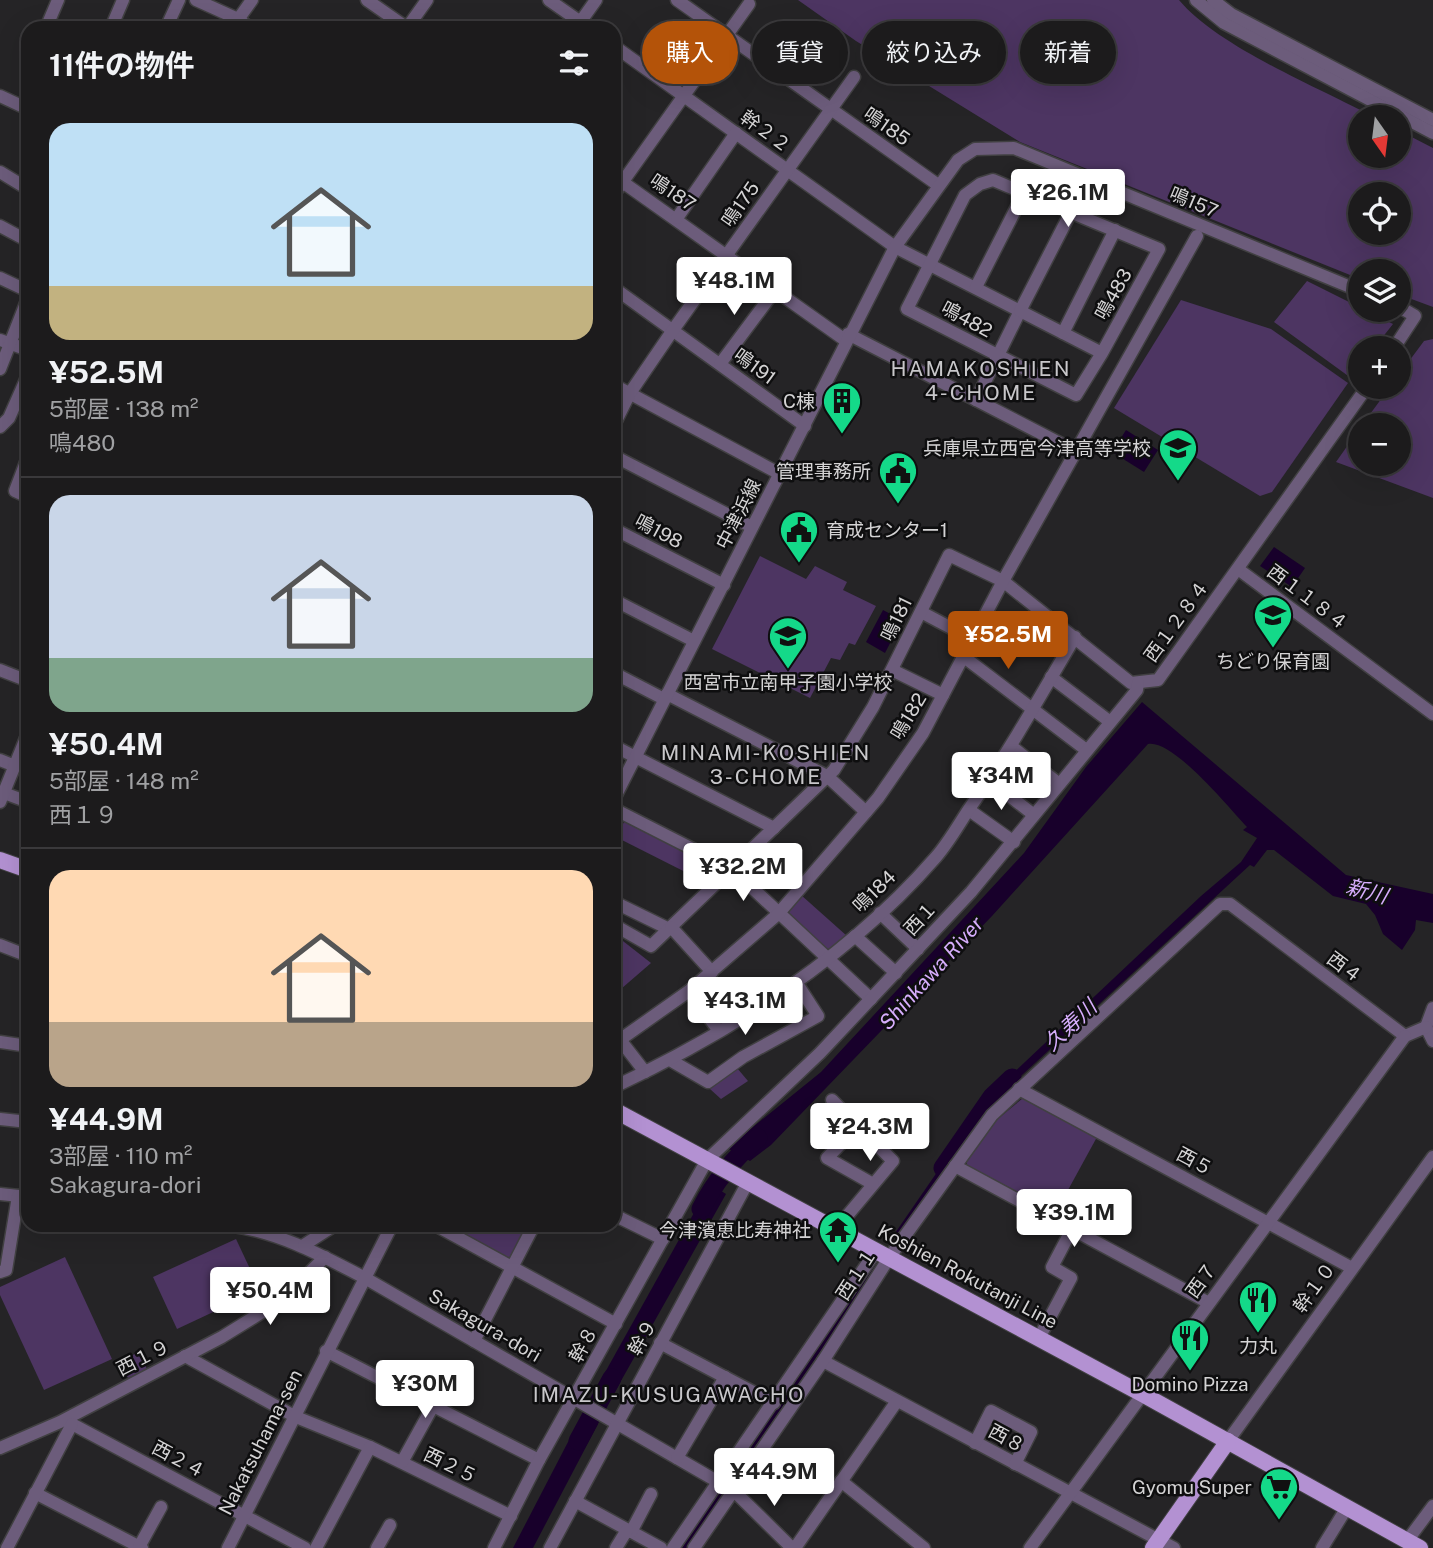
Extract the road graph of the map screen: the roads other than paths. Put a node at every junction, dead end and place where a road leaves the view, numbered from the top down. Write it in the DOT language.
graph roads {
  1 [pos="58,0"];
  2 [pos="123,0"];
  3 [pos="179,0"];
  4 [pos="196,0"];
  5 [pos="251,0"];
  6 [pos="367,0"];
  7 [pos="427,0"];
  8 [pos="549,0"];
  9 [pos="596,0"];
  10 [pos="677,0"];
  11 [pos="1196,0"];
  12 [pos="1213,0"];
  13 [pos="750,4"];
  14 [pos="49,21"];
  15 [pos="114,21"];
  16 [pos="169,21"];
  17 [pos="232,21"];
  18 [pos="236,21"];
  19 [pos="397,21"];
  20 [pos="412,21"];
  21 [pos="576,21"];
  22 [pos="585,21"];
  23 [pos="705,21"];
  24 [pos="737,21"];
  25 [pos="738,45"];
  26 [pos="621,51"];
  27 [pos="854,77"];
  28 [pos="692,84"];
  29 [pos="0,96"];
  30 [pos="684,96"];
  31 [pos="21,106"];
  32 [pos="830,110"];
  33 [pos="1433,120"];
  34 [pos="736,133"];
  35 [pos="1433,133"];
  36 [pos="787,170"];
  37 [pos="0,172"];
  38 [pos="621,176"];
  39 [pos="621,180"];
  40 [pos="938,185"];
  41 [pos="21,186"];
  42 [pos="1024,193"];
  43 [pos="1071,212"];
  44 [pos="677,218"];
  45 [pos="0,226"];
  46 [pos="1115,230"];
  47 [pos="1197,236"];
  48 [pos="21,237"];
  49 [pos="895,247"];
  50 [pos="728,254"];
  51 [pos="929,264"];
  52 [pos="0,278"];
  53 [pos="1348,286"];
  54 [pos="21,287"];
  55 [pos="976,287"];
  56 [pos="776,289"];
  57 [pos="621,293"];
  58 [pos="21,311"];
  59 [pos="1020,311"];
  60 [pos="1411,314"];
  61 [pos="673,330"];
  62 [pos="1063,333"];
  63 [pos="1402,336"];
  64 [pos="847,337"];
  65 [pos="1110,340"];
  66 [pos="5,342"];
  67 [pos="1132,351"];
  68 [pos="1102,353"];
  69 [pos="996,356"];
  70 [pos="720,364"];
  71 [pos="0,369"];
  72 [pos="621,388"];
  73 [pos="21,391"];
  74 [pos="630,393"];
  75 [pos="1358,399"];
  76 [pos="976,400"];
  77 [pos="621,411"];
  78 [pos="805,426"];
  79 [pos="0,427"];
  80 [pos="1077,452"];
  81 [pos="621,460"];
  82 [pos="780,474"];
  83 [pos="21,475"];
  84 [pos="21,494"];
  85 [pos="752,527"];
  86 [pos="621,533"];
  87 [pos="1238,569"];
  88 [pos="1003,581"];
  89 [pos="724,585"];
  90 [pos="621,604"];
  91 [pos="921,612"];
  92 [pos="1076,637"];
  93 [pos="974,640"];
  94 [pos="694,641"];
  95 [pos="964,657"];
  96 [pos="0,670"];
  97 [pos="892,670"];
  98 [pos="621,676"];
  99 [pos="1051,677"];
  100 [pos="21,678"];
  101 [pos="1138,683"];
  102 [pos="943,695"];
  103 [pos="665,697"];
  104 [pos="1031,711"];
  105 [pos="1433,714"];
  106 [pos="1109,722"];
  107 [pos="1011,746"];
  108 [pos="1085,749"];
  109 [pos="621,750"];
  110 [pos="21,751"];
  111 [pos="635,757"];
  112 [pos="0,760"];
  113 [pos="15,766"];
  114 [pos="827,776"];
  115 [pos="989,780"];
  116 [pos="1058,783"];
  117 [pos="621,785"];
  118 [pos="2,797"];
  119 [pos="21,801"];
  120 [pos="969,810"];
  121 [pos="866,812"];
  122 [pos="621,813"];
  123 [pos="1034,815"];
  124 [pos="774,828"];
  125 [pos="1014,842"];
  126 [pos="0,860"];
  127 [pos="21,868"];
  128 [pos="732,869"];
  129 [pos="1230,904"];
  130 [pos="621,905"];
  131 [pos="778,914"];
  132 [pos="880,914"];
  133 [pos="670,928"];
  134 [pos="621,930"];
  135 [pos="855,936"];
  136 [pos="0,945"];
  137 [pos="918,949"];
  138 [pos="21,953"];
  139 [pos="827,961"];
  140 [pos="712,972"];
  141 [pos="895,973"];
  142 [pos="796,982"];
  143 [pos="689,990"];
  144 [pos="871,999"];
  145 [pos="1433,1008"];
  146 [pos="1426,1027"];
  147 [pos="719,1031"];
  148 [pos="621,1034"];
  149 [pos="1405,1036"];
  150 [pos="621,1040"];
  151 [pos="1433,1041"];
  152 [pos="0,1042"];
  153 [pos="21,1045"];
  154 [pos="670,1060"];
  155 [pos="645,1072"];
  156 [pos="621,1084"];
  157 [pos="1019,1089"];
  158 [pos="832,1100"];
  159 [pos="621,1114"];
  160 [pos="0,1119"];
  161 [pos="21,1121"];
  162 [pos="858,1126"];
  163 [pos="1433,1157"];
  164 [pos="711,1162"];
  165 [pos="955,1166"];
  166 [pos="744,1180"];
  167 [pos="873,1184"];
  168 [pos="0,1194"];
  169 [pos="21,1197"];
  170 [pos="21,1204"];
  171 [pos="621,1218"];
  172 [pos="1268,1221"];
  173 [pos="836,1229"];
  174 [pos="1072,1229"];
  175 [pos="266,1232"];
  176 [pos="324,1232"];
  177 [pos="388,1232"];
  178 [pos="448,1232"];
  179 [pos="530,1232"];
  180 [pos="663,1239"];
  181 [pos="304,1245"];
  182 [pos="883,1254"];
  183 [pos="325,1257"];
  184 [pos="512,1267"];
  185 [pos="1352,1268"];
  186 [pos="3,1271"];
  187 [pos="365,1278"];
  188 [pos="1209,1303"];
  189 [pos="616,1324"];
  190 [pos="1039,1338"];
  191 [pos="474,1341"];
  192 [pos="660,1343"];
  193 [pos="326,1351"];
  194 [pos="185,1356"];
  195 [pos="823,1361"];
  196 [pos="724,1377"];
  197 [pos="1144,1395"];
  198 [pos="578,1401"];
  199 [pos="897,1401"];
  200 [pos="774,1403"];
  201 [pos="433,1406"];
  202 [pos="296,1417"];
  203 [pos="72,1420"];
  204 [pos="612,1420"];
  205 [pos="1228,1441"];
  206 [pos="975,1443"];
  207 [pos="370,1447"];
  208 [pos="0,1448"];
  209 [pos="677,1458"];
  210 [pos="538,1460"];
  211 [pos="402,1462"];
  212 [pos="1015,1464"];
  213 [pos="841,1481"];
  214 [pos="726,1487"];
  215 [pos="36,1493"];
  216 [pos="1071,1493"];
  217 [pos="652,1494"];
  218 [pos="575,1501"];
  219 [pos="1433,1506"];
  220 [pos="160,1507"];
  221 [pos="1346,1509"];
  222 [pos="245,1516"];
  223 [pos="511,1516"];
  224 [pos="390,1525"];
  225 [pos="629,1531"];
  226 [pos="6,1541"];
  227 [pos="1413,1542"];
  228 [pos="1156,1544"];
  229 [pos="1433,1546"];
  230 [pos="141,1547"];
  231 [pos="228,1548"];
  232 [pos="305,1548"];
  233 [pos="316,1548"];
  234 [pos="377,1548"];
  235 [pos="494,1548"];
  236 [pos="550,1548"];
  237 [pos="616,1548"];
  238 [pos="662,1548"];
  239 [pos="673,1548"];
  240 [pos="694,1548"];
  241 [pos="793,1548"];
  242 [pos="924,1548"];
  243 [pos="1030,1548"];
  244 [pos="1174,1548"];
  245 [pos="1322,1548"];
  1 -- 14 [label="street"];
  2 -- 15 [label="street"];
  3 -- 16 [label="street"];
  4 -- 17 [label="street"];
  5 -- 18 [label="street"];
  6 -- 19 [label="street"];
  7 -- 20 [label="street"];
  8 -- 21 [label="street"];
  9 -- 22 [label="street"];
  10 -- 23 [label="street, 鳴185"];
  11 -- 35 [label="street"];
  12 -- 33 [label="street"];
  13 -- 24 [label="street"];
  25 -- 32 [label="street, 鳴185"];
  26 -- 30 [label="street, 幹２２"];
  27 -- 32 [label="street, 鳴175"];
  28 -- 30 [label="street"];
  29 -- 31 [label="street"];
  30 -- 34 [label="street, 幹２２"];
  30 -- 38 [label="street"];
  32 -- 36 [label="street, 鳴175"];
  32 -- 40 [label="street, 鳴185"];
  34 -- 36 [label="street, 幹２２"];
  34 -- 44 [label="street"];
  36 -- 49 [label="street, 幹２２"];
  36 -- 50 [label="street, 鳴175"];
  37 -- 41 [label="street"];
  39 -- 44 [label="street, 鳴187"];
  40 -- 49 [label="street, 鳴157"];
  40 -- 53 [label="street, 鳴157"];
  42 -- 43 [label="street, 鳴483"];
  42 -- 51 [label="street, 鳴483"];
  42 -- 55 [label="street"];
  43 -- 46 [label="street, 鳴483"];
  43 -- 59 [label="street"];
  44 -- 50 [label="street, 鳴187"];
  45 -- 48 [label="street"];
  46 -- 62 [label="street"];
  46 -- 65 [label="street, 鳴483"];
  47 -- 67 [label="street, 鳴182"];
  49 -- 51 [label="street, 幹２２"];
  49 -- 64 [label="street, 中津浜線"];
  50 -- 56 [label="street, 鳴187"];
  50 -- 61 [label="street, 鳴175"];
  51 -- 55 [label="street, 幹２２"];
  51 -- 69 [label="street, 鳴482"];
  52 -- 54 [label="street"];
  55 -- 59 [label="street, 鳴482"];
  56 -- 64 [label="street, 鳴187"];
  56 -- 70 [label="street"];
  57 -- 61 [label="street, 鳴191"];
  58 -- 66 [label="street"];
  59 -- 62 [label="street, 鳴482"];
  59 -- 69 [label="street"];
  60 -- 63 [label="street"];
  61 -- 70 [label="street, 鳴191"];
  61 -- 74 [label="street, 鳴175"];
  62 -- 68 [label="street, 鳴482"];
  64 -- 76 [label="street, 鳴187"];
  64 -- 78 [label="street, 中津浜線"];
  65 -- 67 [label="street"];
  65 -- 68 [label="street, 鳴483"];
  66 -- 71 [label="street"];
  67 -- 80 [label="street, 鳴182"];
  68 -- 69 [label="street, 鳴482"];
  69 -- 76 [label="street"];
  70 -- 78 [label="street, 鳴191"];
  72 -- 74 [label="street"];
  73 -- 79 [label="street"];
  74 -- 77 [label="street, 鳴175"];
  74 -- 82 [label="street"];
  75 -- 87 [label="street, 西１１８４"];
  76 -- 80 [label="street, 鳴187"];
  78 -- 82 [label="street, 中津浜線"];
  80 -- 88 [label="street, 鳴182"];
  81 -- 85 [label="street"];
  82 -- 85 [label="street, 中津浜線"];
  83 -- 84 [label="street"];
  85 -- 89 [label="street, 中津浜線"];
  86 -- 89 [label="street, 鳴198"];
  87 -- 101 [label="street, 西１２８４"];
  87 -- 105 [label="street, 西１１８４"];
  88 -- 91 [label="street, 鳴181"];
  88 -- 92 [label="street"];
  88 -- 93 [label="street, 鳴182"];
  89 -- 94 [label="street, 中津浜線"];
  90 -- 94 [label="street"];
  91 -- 93 [label="street"];
  91 -- 97 [label="street, 鳴181"];
  92 -- 99 [label="street, 鳴184"];
  92 -- 101 [label="street"];
  93 -- 95 [label="street, 鳴182"];
  94 -- 103 [label="street, 中津浜線"];
  95 -- 102 [label="street, 鳴182"];
  95 -- 104 [label="street"];
  96 -- 100 [label="street"];
  97 -- 102 [label="street"];
  97 -- 114 [label="street, 鳴181"];
  98 -- 103 [label="street"];
  99 -- 104 [label="street, 鳴184"];
  99 -- 106 [label="street"];
  101 -- 106 [label="street, 西１"];
  102 -- 121 [label="street, 鳴182"];
  103 -- 111 [label="street, 中津浜線"];
  103 -- 114 [label="street"];
  104 -- 107 [label="street, 鳴184"];
  104 -- 108 [label="street"];
  106 -- 108 [label="street, 西１"];
  107 -- 115 [label="street, 鳴184"];
  107 -- 116 [label="street"];
  108 -- 116 [label="street, 西１"];
  109 -- 111 [label="street"];
  110 -- 113 [label="street"];
  111 -- 117 [label="street, 中津浜線"];
  111 -- 124 [label="street"];
  112 -- 113 [label="street"];
  113 -- 118 [label="street"];
  114 -- 121 [label="street"];
  114 -- 124 [label="street, 鳴181"];
  115 -- 120 [label="street, 鳴184"];
  115 -- 123 [label="street"];
  116 -- 123 [label="street, 西１"];
  118 -- 119 [label="street"];
  120 -- 125 [label="street"];
  120 -- 132 [label="street, 鳴184"];
  121 -- 131 [label="street, 鳴182"];
  122 -- 128 [label="street"];
  123 -- 125 [label="street, 西１"];
  124 -- 128 [label="street, 鳴181"];
  125 -- 137 [label="street, 西１"];
  126 -- 127 [label="main road"];
  128 -- 131 [label="street"];
  128 -- 133 [label="street, 鳴181"];
  129 -- 149 [label="street, 西４"];
  129 -- 157 [label="street, 西１１"];
  130 -- 133 [label="street"];
  131 -- 139 [label="street"];
  131 -- 140 [label="street, 鳴182"];
  132 -- 135 [label="street, 鳴184"];
  132 -- 137 [label="street"];
  133 -- 134 [label="street, 鳴181"];
  133 -- 140 [label="street"];
  135 -- 139 [label="street, 鳴184"];
  135 -- 141 [label="street"];
  136 -- 138 [label="street"];
  137 -- 141 [label="street, 西１"];
  139 -- 142 [label="street, 鳴184"];
  139 -- 144 [label="street"];
  140 -- 143 [label="street, 鳴182"];
  141 -- 144 [label="street, 西１"];
  142 -- 147 [label="street, 鳴184"];
  142 -- 154 [label="street"];
  143 -- 147 [label="street"];
  143 -- 148 [label="street, 鳴182"];
  144 -- 164 [label="street, 西１"];
  145 -- 146 [label="street"];
  146 -- 149 [label="street"];
  146 -- 151 [label="street"];
  147 -- 154 [label="street, 鳴184"];
  149 -- 172 [label="street, 西７"];
  150 -- 155 [label="street"];
  152 -- 153 [label="street"];
  154 -- 155 [label="street, 鳴184"];
  155 -- 156 [label="street, 鳴184"];
  157 -- 165 [label="street, 西１１"];
  157 -- 172 [label="street, 西５"];
  158 -- 162 [label="street"];
  159 -- 164 [label="main road, Koshien Rokutanji Line"];
  160 -- 161 [label="street"];
  162 -- 167 [label="street"];
  162 -- 167 [label="street"];
  163 -- 185 [label="street, 幹１０"];
  164 -- 166 [label="main road, Koshien Rokutanji Line"];
  164 -- 180 [label="street, 幹８"];
  165 -- 174 [label="street"];
  165 -- 182 [label="street, 西１１"];
  166 -- 173 [label="main road, Koshien Rokutanji Line"];
  166 -- 192 [label="street, 幹９"];
  167 -- 173 [label="street"];
  168 -- 169 [label="street"];
  170 -- 186 [label="street"];
  171 -- 180 [label="street"];
  172 -- 185 [label="street, 西５"];
  172 -- 188 [label="street, 西７"];
  173 -- 182 [label="main road, Koshien Rokutanji Line"];
  174 -- 188 [label="street"];
  174 -- 190 [label="street"];
  175 -- 181 [label="street, Sakagura-dori"];
  176 -- 181 [label="street"];
  177 -- 187 [label="street"];
  178 -- 184 [label="street"];
  179 -- 184 [label="street"];
  180 -- 189 [label="street, 幹８"];
  181 -- 183 [label="street, Sakagura-dori"];
  182 -- 190 [label="main road, Koshien Rokutanji Line"];
  182 -- 195 [label="street, 西１１"];
  182 -- 200 [label="street"];
  183 -- 187 [label="street, Sakagura-dori"];
  183 -- 194 [label="street, 西１９"];
  184 -- 189 [label="street"];
  184 -- 191 [label="street"];
  185 -- 205 [label="street, 幹１０"];
  187 -- 191 [label="street, Sakagura-dori"];
  187 -- 193 [label="street, Nakatsuhama-sen"];
  188 -- 197 [label="street, 西７"];
  189 -- 198 [label="street, 幹８"];
  190 -- 197 [label="main road, Koshien Rokutanji Line"];
  191 -- 198 [label="street, Sakagura-dori"];
  192 -- 196 [label="street"];
  192 -- 204 [label="street, 幹９"];
  193 -- 201 [label="street"];
  193 -- 202 [label="street, Nakatsuhama-sen"];
  194 -- 202 [label="street, 西２５"];
  194 -- 203 [label="street, 西１９"];
  195 -- 199 [label="street, 西８"];
  195 -- 214 [label="street, 西１１"];
  196 -- 200 [label="street"];
  196 -- 209 [label="street"];
  197 -- 205 [label="main road, Koshien Rokutanji Line"];
  197 -- 216 [label="street, 西７"];
  198 -- 204 [label="street, Sakagura-dori"];
  198 -- 210 [label="street, 幹８"];
  199 -- 206 [label="street, 西８"];
  199 -- 213 [label="street"];
  200 -- 214 [label="street"];
  201 -- 210 [label="street"];
  201 -- 211 [label="street"];
  202 -- 207 [label="street, 西２５"];
  202 -- 222 [label="street, Nakatsuhama-sen"];
  203 -- 208 [label="street, 西１９"];
  203 -- 215 [label="street"];
  203 -- 222 [label="street, 西２４"];
  204 -- 209 [label="street, Sakagura-dori"];
  204 -- 218 [label="street, 幹９"];
  205 -- 221 [label="main road, Koshien Rokutanji Line"];
  205 -- 227 [label="main road, Koshien Rokutanji Line"];
  205 -- 228 [label="main road"];
  206 -- 212 [label="street, 西８"];
  206 -- 212 [label="street"];
  207 -- 211 [label="street, 西２５"];
  207 -- 233 [label="street"];
  209 -- 214 [label="street, Sakagura-dori"];
  210 -- 223 [label="street, 幹８"];
  211 -- 223 [label="street, 西２５"];
  212 -- 216 [label="street, 西８"];
  213 -- 241 [label="street"];
  213 -- 242 [label="street"];
  214 -- 239 [label="street"];
  214 -- 240 [label="street, 西１１"];
  214 -- 241 [label="street, Sakagura-dori"];
  215 -- 226 [label="street"];
  215 -- 230 [label="street"];
  216 -- 228 [label="street, 西８"];
  216 -- 243 [label="street, 西７"];
  217 -- 225 [label="street"];
  218 -- 225 [label="street"];
  218 -- 236 [label="street, 幹９"];
  219 -- 227 [label="street"];
  220 -- 230 [label="street"];
  221 -- 227 [label="main road, Koshien Rokutanji Line"];
  221 -- 245 [label="street"];
  222 -- 231 [label="street, Nakatsuhama-sen"];
  222 -- 232 [label="street, 西２４"];
  223 -- 235 [label="street, 幹８"];
  224 -- 234 [label="street"];
  225 -- 237 [label="street"];
  225 -- 238 [label="street"];
  227 -- 229 [label="main road, Koshien Rokutanji Line"];
  228 -- 244 [label="street, 西８"];
}
